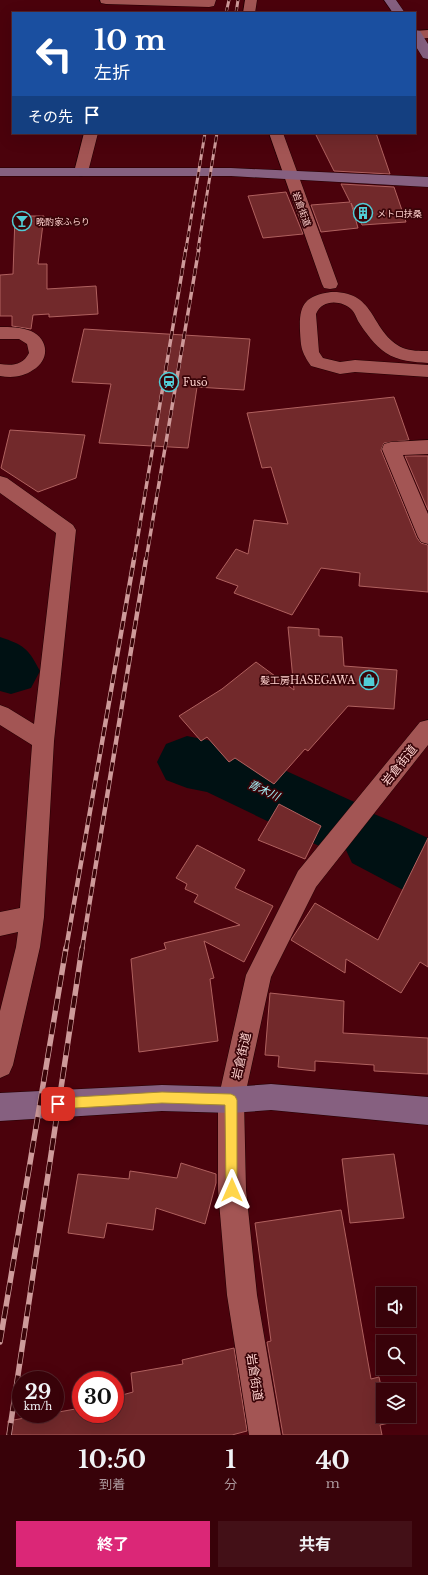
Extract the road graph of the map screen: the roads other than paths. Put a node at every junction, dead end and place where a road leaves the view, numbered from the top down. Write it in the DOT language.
graph roads {
  1 [pos="106,0"];
  2 [pos="210,0"];
  3 [pos="251,0"];
  4 [pos="390,0"];
  5 [pos="123,7"];
  6 [pos="249,12"];
  7 [pos="398,12"];
  8 [pos="428,34"];
  9 [pos="416,35"];
  10 [pos="416,37"];
  11 [pos="428,55"];
  12 [pos="91,134"];
  13 [pos="276,134"];
  14 [pos="0,172"];
  15 [pos="82,172"];
  16 [pos="290,174"];
  17 [pos="428,182"];
  18 [pos="330,284"];
  19 [pos="369,324"];
  20 [pos="0,333"];
  21 [pos="428,357"];
  22 [pos="355,366"];
  23 [pos="0,370"];
  24 [pos="428,371"];
  25 [pos="428,447"];
  26 [pos="0,483"];
  27 [pos="428,537"];
  28 [pos="0,714"];
  29 [pos="428,729"];
  30 [pos="43,741"];
  31 [pos="32,917"];
  32 [pos="0,924"];
  33 [pos="0,1065"];
  34 [pos="231,1100"];
  35 [pos="0,1107"];
  36 [pos="428,1110"];
  37 [pos="265,1435"];
  1 -- 5 [label="street"];
  2 -- 5 [label="street"];
  3 -- 6 [label="street"];
  4 -- 7 [label="street"];
  8 -- 9 [label="street"];
  10 -- 11 [label="street"];
  12 -- 15 [label="street"];
  13 -- 16 [label="street, 岩倉街道"];
  14 -- 15 [label="street"];
  15 -- 16 [label="street"];
  16 -- 17 [label="street"];
  16 -- 18 [label="street, 岩倉街道"];
  19 -- 21 [label="street"];
  19 -- 22 [label="street"];
  19 -- 22 [label="street"];
  20 -- 23 [label="street"];
  22 -- 24 [label="street"];
  25 -- 27 [label="street"];
  26 -- 30 [label="street"];
  28 -- 30 [label="street"];
  29 -- 34 [label="street, 岩倉街道"];
  30 -- 31 [label="street"];
  31 -- 32 [label="street"];
  31 -- 33 [label="street"];
  34 -- 35 [label="street"];
  34 -- 36 [label="street"];
  34 -- 37 [label="street, 岩倉街道"];
}
